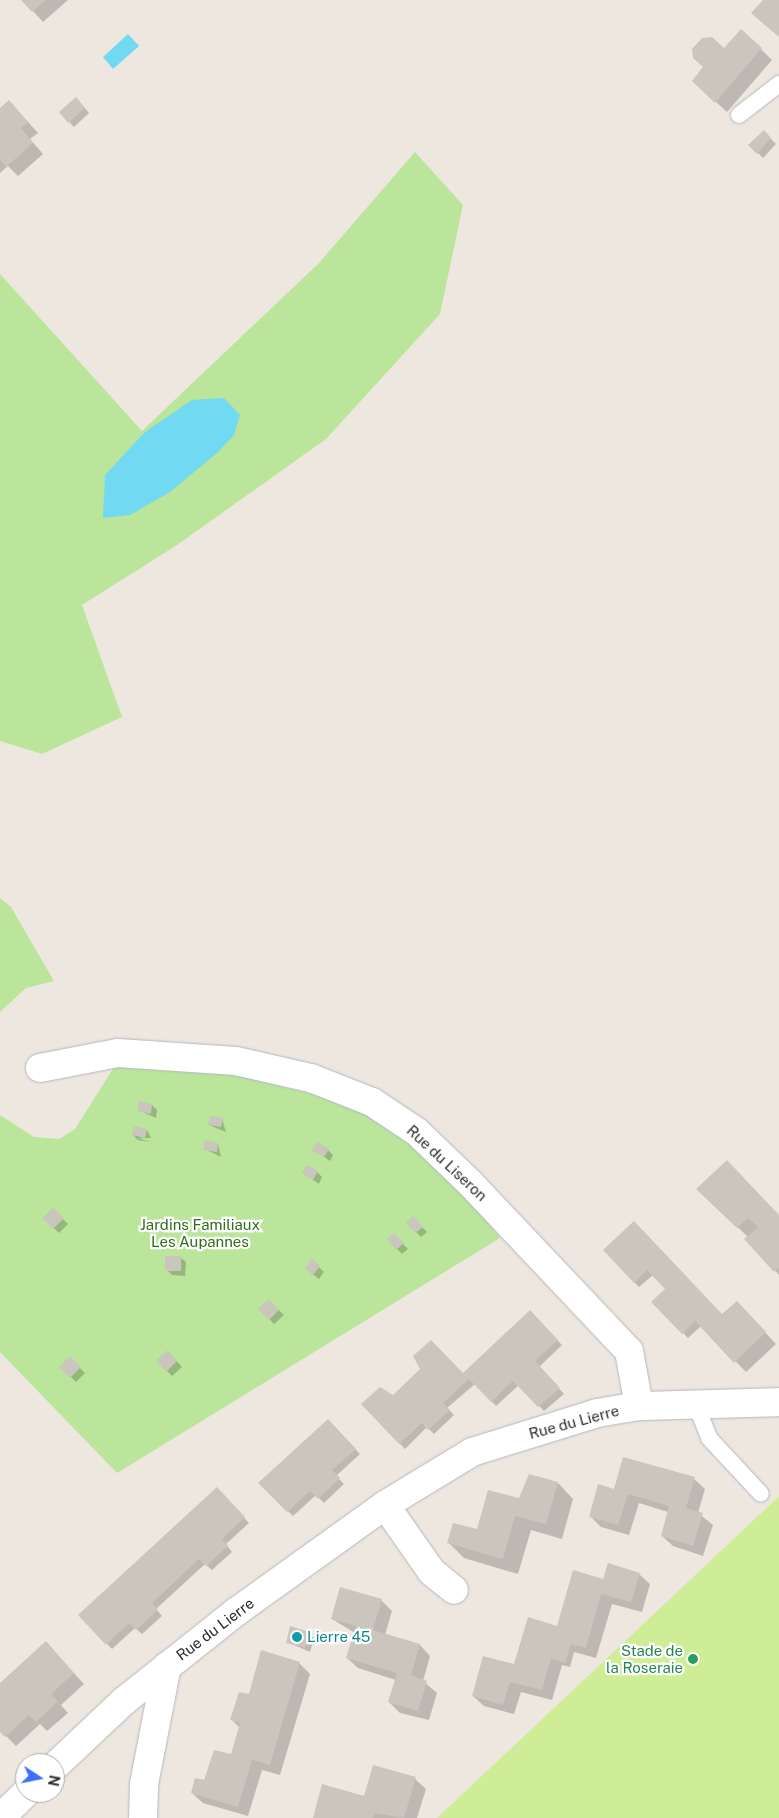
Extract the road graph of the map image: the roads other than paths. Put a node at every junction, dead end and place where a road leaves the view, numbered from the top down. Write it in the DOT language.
graph roads {
  1 [pos="779,84"];
  2 [pos="739,115"];
  3 [pos="40,1068"];
  4 [pos="779,1402"];
  5 [pos="696,1405"];
  6 [pos="639,1406"];
  7 [pos="761,1494"];
  8 [pos="385,1505"];
  9 [pos="454,1590"];
  10 [pos="167,1666"];
  11 [pos="65,1757"];
  12 [pos="16,1803"];
  13 [pos="0,1818"];
  14 [pos="143,1818"];
  1 -- 2 [label="lane"];
  3 -- 6 [label="street, Rue du Liseron"];
  4 -- 5 [label="street, Rue du Lierre"];
  5 -- 6 [label="street, Rue du Lierre"];
  5 -- 7 [label="lane"];
  6 -- 8 [label="street, Rue du Lierre"];
  8 -- 9 [label="street"];
  8 -- 10 [label="street, Rue du Lierre"];
  10 -- 11 [label="street, Rue du Lierre"];
  10 -- 14 [label="street"];
  12 -- 13 [label="street"];
}
